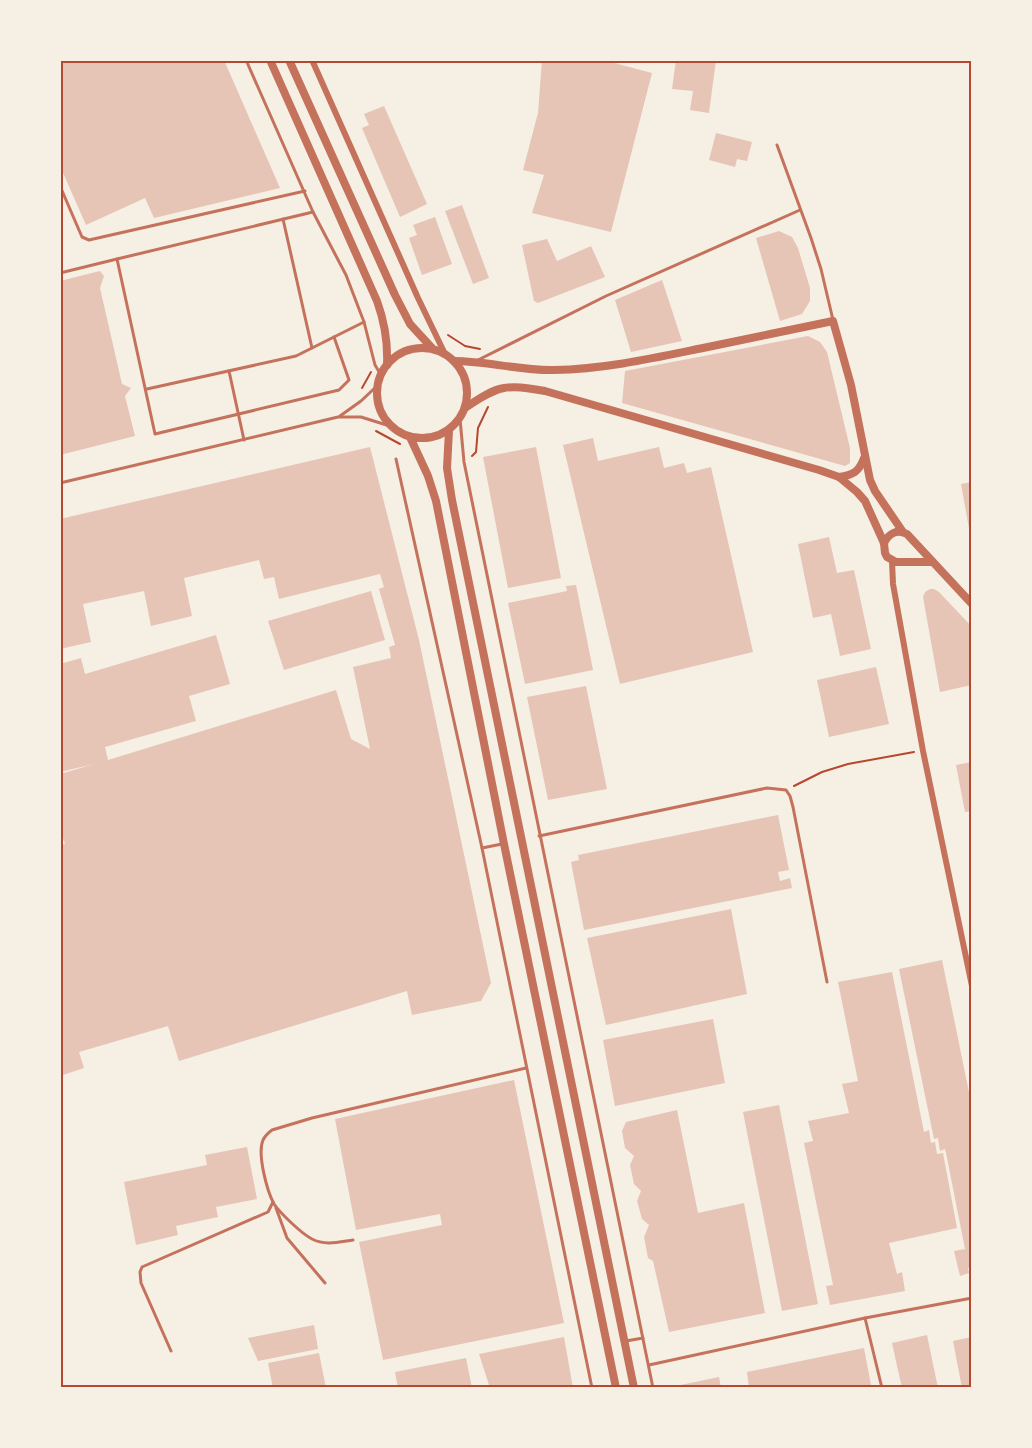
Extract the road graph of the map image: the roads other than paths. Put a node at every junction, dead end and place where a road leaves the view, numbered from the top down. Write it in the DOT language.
graph roads {
  1 [pos="246,60"];
  2 [pos="270,60"];
  3 [pos="289,60"];
  4 [pos="312,60"];
  5 [pos="777,145"];
  6 [pos="60,186"];
  7 [pos="305,191"];
  8 [pos="800,210"];
  9 [pos="314,212"];
  10 [pos="283,219"];
  11 [pos="117,258"];
  12 [pos="60,273"];
  13 [pos="833,321"];
  14 [pos="364,322"];
  15 [pos="334,337"];
  16 [pos="312,348"];
  17 [pos="432,348"];
  18 [pos="445,354"];
  19 [pos="454,361"];
  20 [pos="476,361"];
  21 [pos="387,365"];
  22 [pos="229,371"];
  23 [pos="381,375"];
  24 [pos="378,385"];
  25 [pos="146,390"];
  26 [pos="465,408"];
  27 [pos="239,413"];
  28 [pos="339,417"];
  29 [pos="460,419"];
  30 [pos="393,427"];
  31 [pos="449,430"];
  32 [pos="410,437"];
  33 [pos="244,440"];
  34 [pos="864,458"];
  35 [pos="396,459"];
  36 [pos="839,477"];
  37 [pos="60,483"];
  38 [pos="903,532"];
  39 [pos="884,543"];
  40 [pos="914,543"];
  41 [pos="892,561"];
  42 [pos="906,561"];
  43 [pos="932,562"];
  44 [pos="972,604"];
  45 [pos="539,836"];
  46 [pos="504,844"];
  47 [pos="482,848"];
  48 [pos="826,982"];
  49 [pos="972,986"];
  50 [pos="526,1068"];
  51 [pos="273,1202"];
  52 [pos="353,1240"];
  53 [pos="325,1283"];
  54 [pos="972,1298"];
  55 [pos="865,1318"];
  56 [pos="643,1338"];
  57 [pos="624,1341"];
  58 [pos="171,1351"];
  59 [pos="649,1365"];
  60 [pos="592,1388"];
  61 [pos="616,1388"];
  62 [pos="634,1388"];
  63 [pos="653,1388"];
  64 [pos="882,1388"];
  1 -- 7 [label="lane"];
  2 -- 21 [label="street"];
  3 -- 17 [label="street"];
  4 -- 18 [label="street"];
  5 -- 8 [label="lane"];
  6 -- 7 [label="lane"];
  7 -- 9 [label="lane"];
  8 -- 13 [label="lane"];
  8 -- 20 [label="lane"];
  9 -- 10 [label="lane"];
  9 -- 14 [label="lane"];
  10 -- 11 [label="lane"];
  10 -- 16 [label="lane"];
  11 -- 12 [label="lane"];
  11 -- 25 [label="lane"];
  13 -- 20 [label="street"];
  13 -- 34 [label="street"];
  14 -- 15 [label="lane"];
  14 -- 23 [label="lane"];
  15 -- 16 [label="lane"];
  15 -- 27 [label="lane"];
  16 -- 22 [label="lane"];
  17 -- 18 [label="street"];
  17 -- 21 [label="street"];
  18 -- 19 [label="street"];
  19 -- 20 [label="street"];
  19 -- 26 [label="street"];
  21 -- 23 [label="street"];
  22 -- 25 [label="lane"];
  22 -- 27 [label="lane"];
  23 -- 24 [label="street"];
  24 -- 28 [label="lane"];
  24 -- 30 [label="street"];
  25 -- 27 [label="lane"];
  26 -- 29 [label="street"];
  26 -- 36 [label="street"];
  27 -- 33 [label="lane"];
  28 -- 30 [label="lane"];
  28 -- 33 [label="lane"];
  29 -- 31 [label="street"];
  29 -- 45 [label="lane"];
  30 -- 32 [label="street"];
  31 -- 32 [label="street"];
  31 -- 57 [label="street"];
  32 -- 46 [label="street"];
  33 -- 37 [label="lane"];
  34 -- 36 [label="street"];
  34 -- 38 [label="street"];
  35 -- 47 [label="lane"];
  36 -- 39 [label="street"];
  38 -- 39 [label="street"];
  38 -- 40 [label="street"];
  39 -- 41 [label="street"];
  40 -- 42 [label="street"];
  40 -- 43 [label="street"];
  41 -- 42 [label="street"];
  41 -- 49 [label="street"];
  42 -- 43 [label="street"];
  43 -- 44 [label="street"];
  45 -- 48 [label="lane"];
  45 -- 56 [label="lane"];
  46 -- 47 [label="lane"];
  46 -- 61 [label="street"];
  47 -- 50 [label="lane"];
  50 -- 51 [label="lane"];
  50 -- 60 [label="lane"];
  51 -- 52 [label="lane"];
  51 -- 53 [label="lane"];
  51 -- 58 [label="lane"];
  54 -- 55 [label="lane"];
  55 -- 59 [label="lane"];
  55 -- 64 [label="lane"];
  56 -- 57 [label="lane"];
  56 -- 59 [label="lane"];
  57 -- 62 [label="street"];
  59 -- 63 [label="lane"];
}
